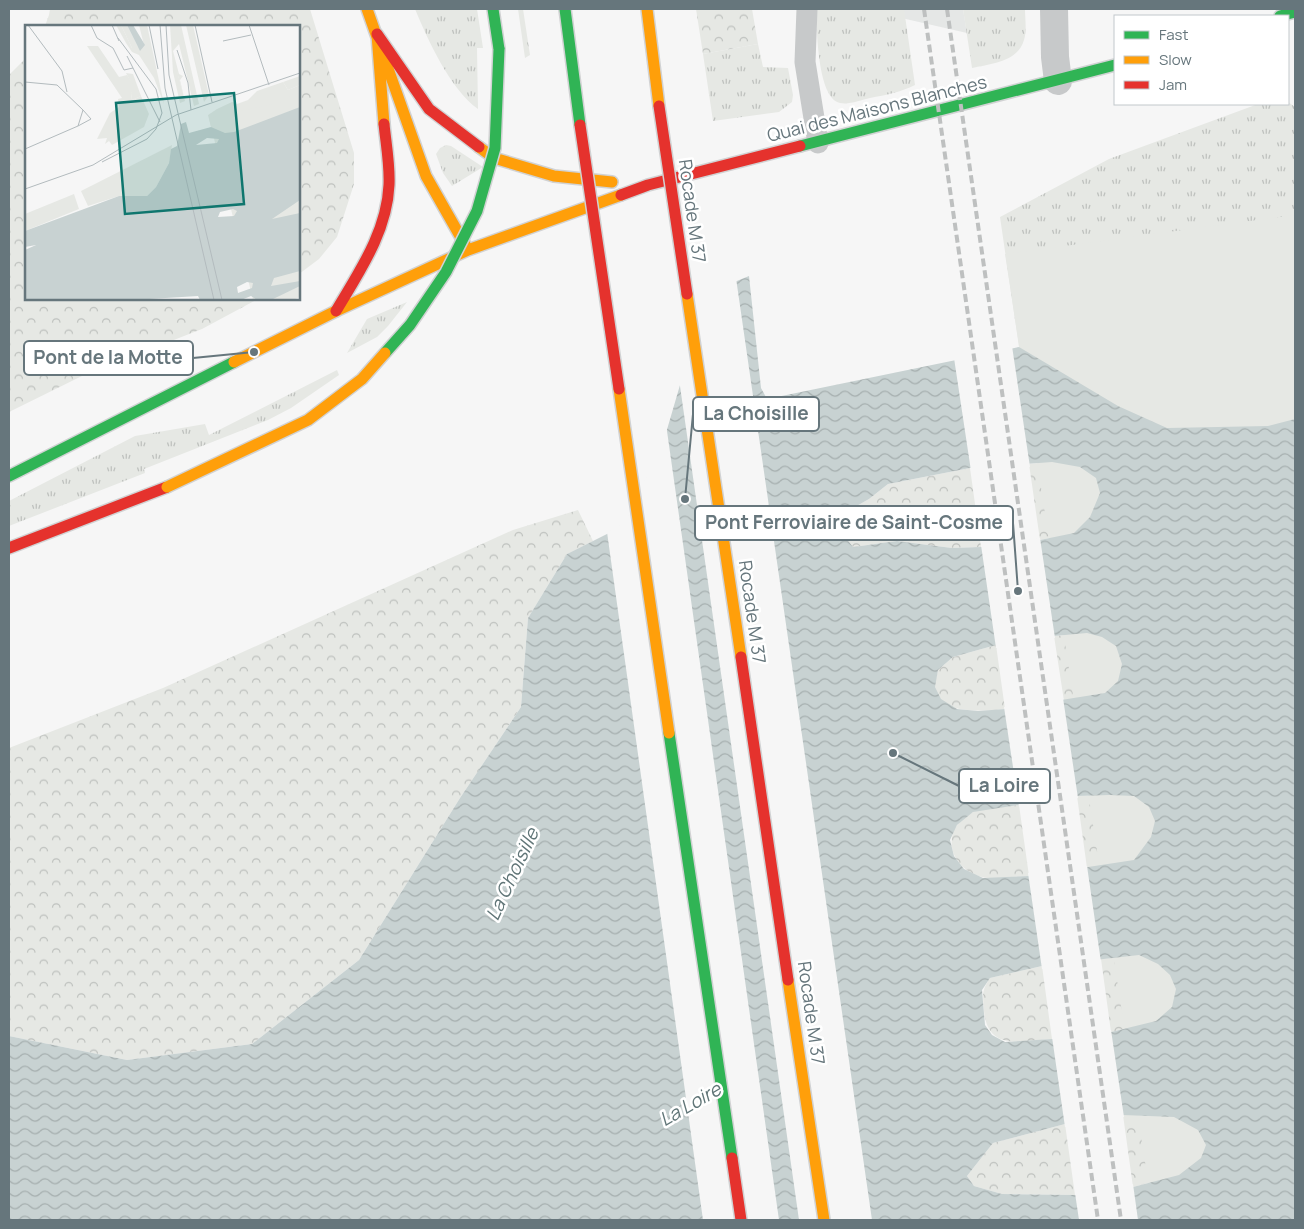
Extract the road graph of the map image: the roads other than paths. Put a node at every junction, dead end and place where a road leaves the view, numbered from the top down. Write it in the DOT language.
graph roads {
  1 [pos="367,9"];
  2 [pos="493,9"];
  3 [pos="565,9"];
  4 [pos="646,9"];
  5 [pos="808,9"];
  6 [pos="1054,9"];
  7 [pos="377,34"];
  8 [pos="1114,65"];
  9 [pos="1058,81"];
  10 [pos="818,143"];
  11 [pos="648,185"];
  12 [pos="468,250"];
  13 [pos="336,311"];
  14 [pos="9,476"];
  15 [pos="9,548"];
  16 [pos="741,1220"];
  17 [pos="824,1220"];
  1 -- 7 [label="main road"];
  2 -- 15 [label="main road, bridge"];
  3 -- 16 [label="main road, bridge"];
  4 -- 17 [label="main road, Rocade M 37, bridge"];
  5 -- 10 [label="lane"];
  6 -- 9 [label="street"];
  7 -- 11 [label="main road"];
  7 -- 12 [label="main road"];
  7 -- 13 [label="main road"];
  8 -- 9 [label="main road, Quai des Maisons Blanches"];
  9 -- 10 [label="main road, Quai des Maisons Blanches"];
  10 -- 11 [label="main road, Quai des Maisons Blanches"];
  11 -- 12 [label="main road"];
  12 -- 13 [label="main road"];
  13 -- 14 [label="main road"];
}
